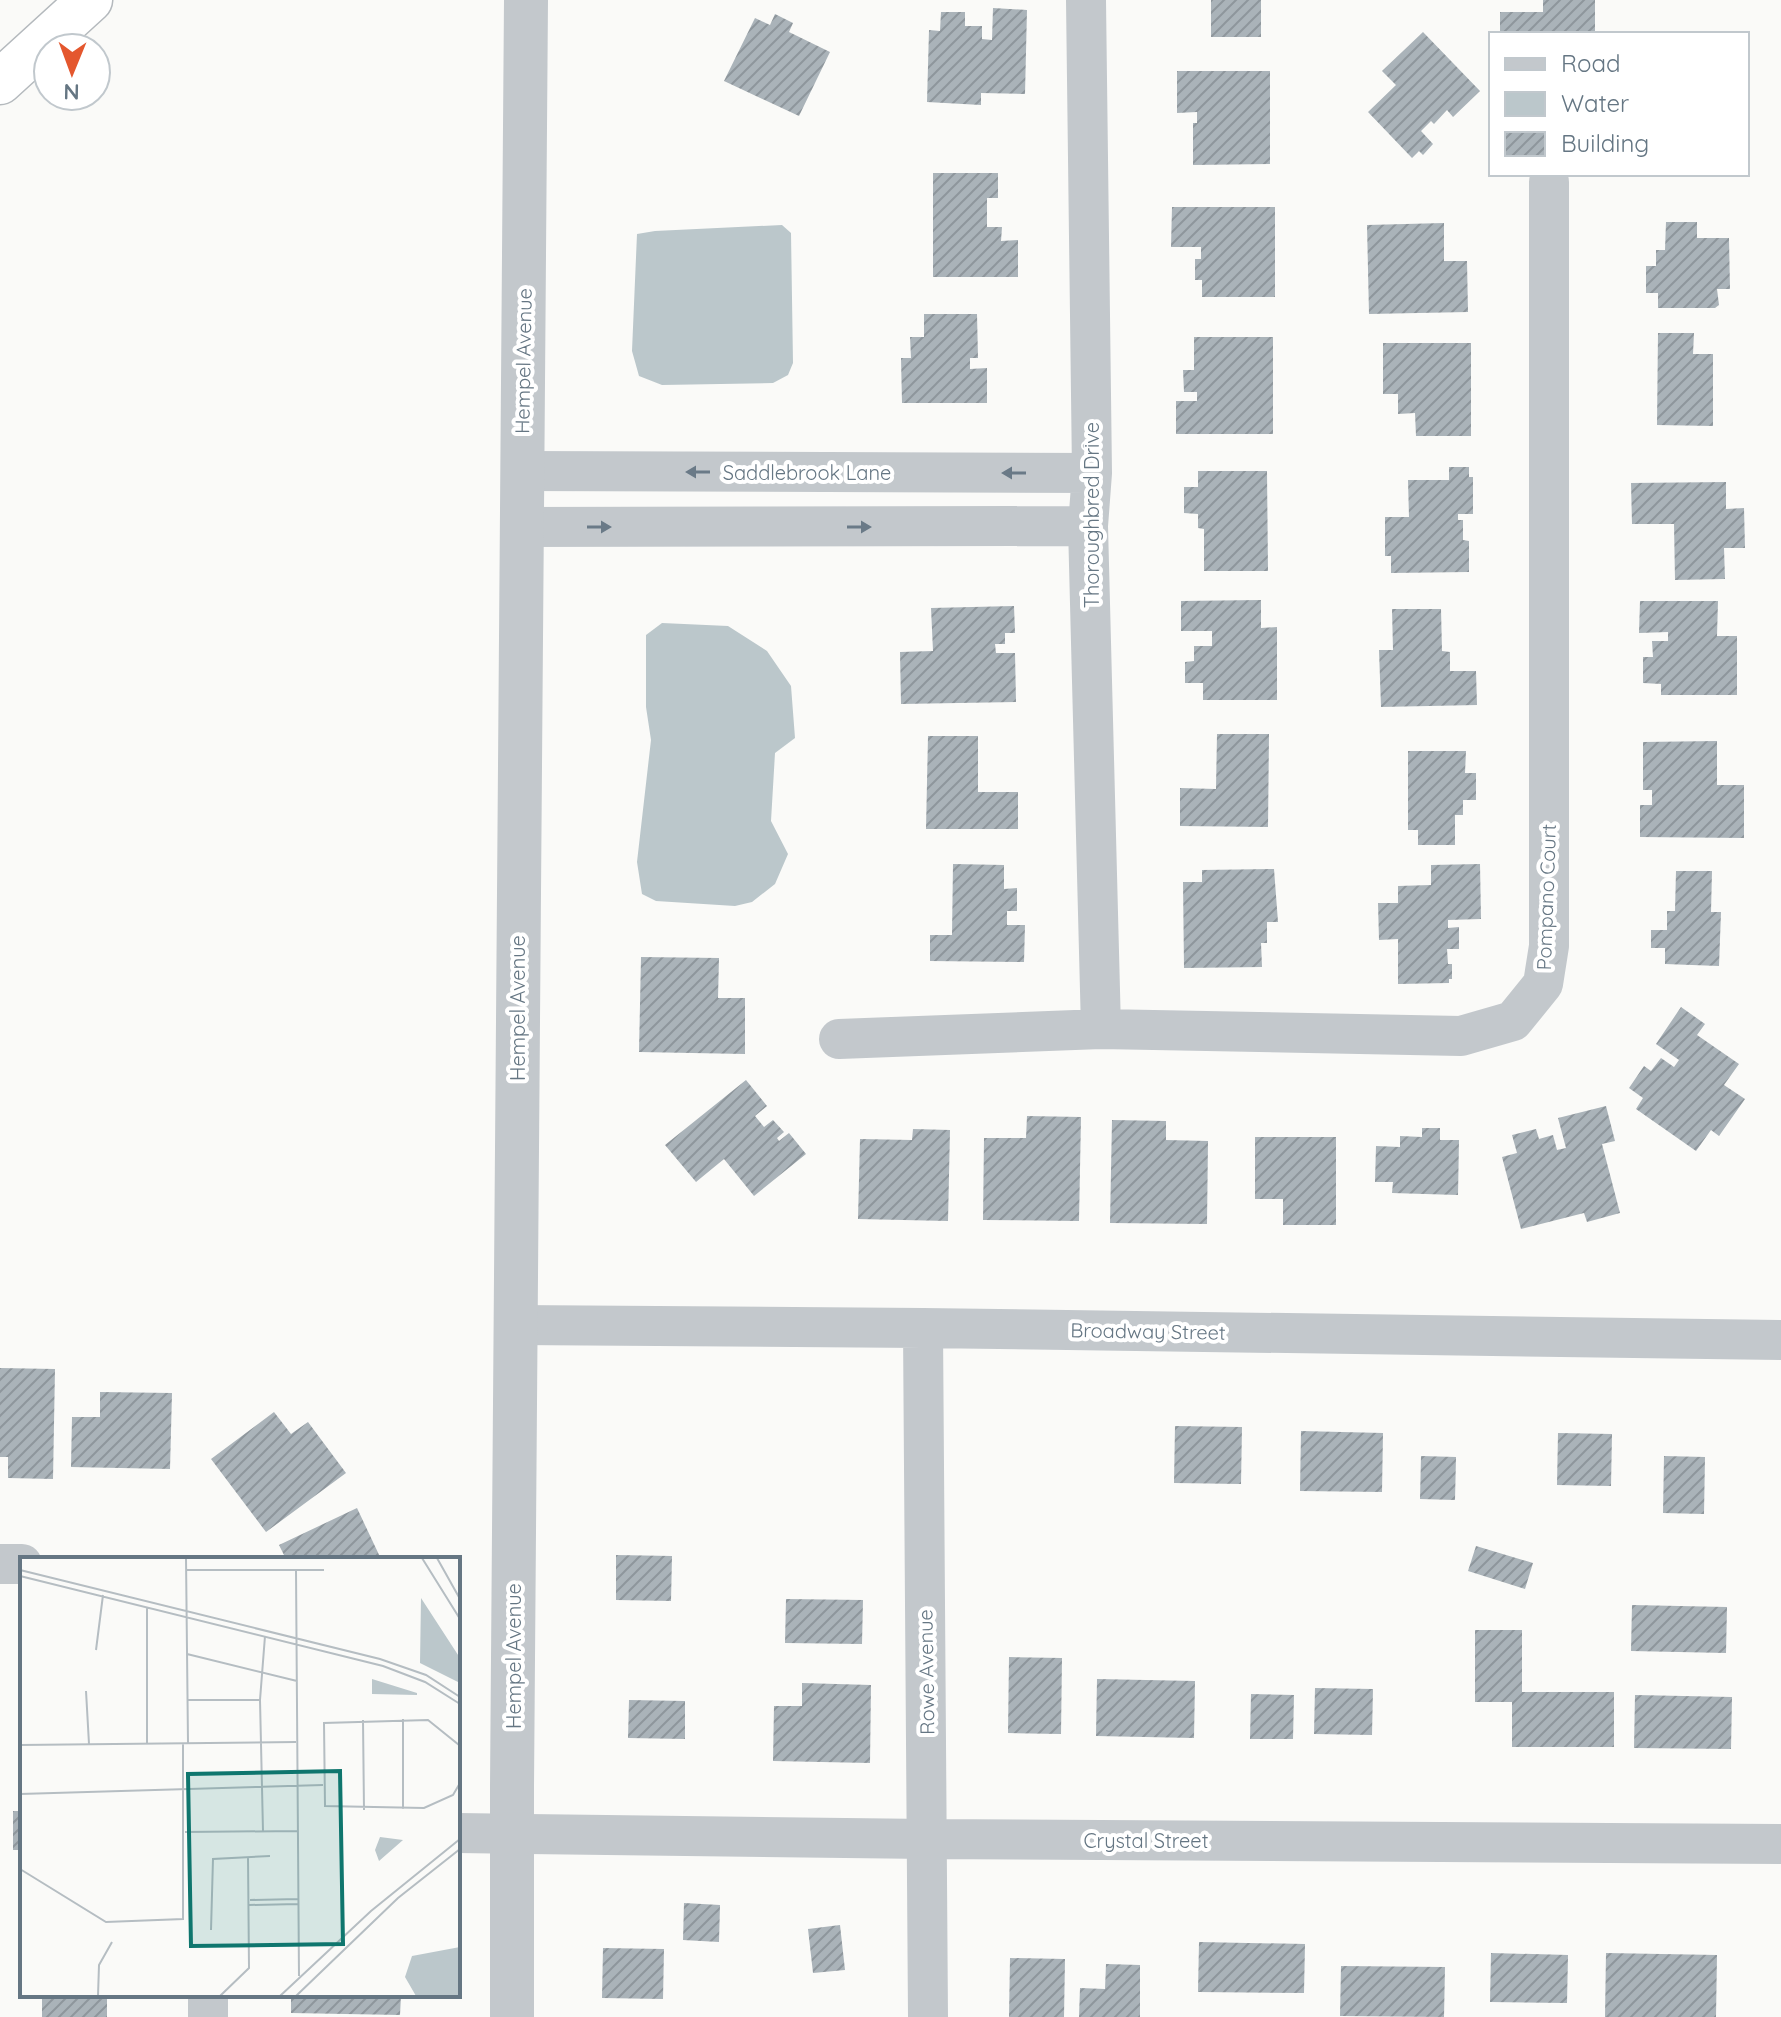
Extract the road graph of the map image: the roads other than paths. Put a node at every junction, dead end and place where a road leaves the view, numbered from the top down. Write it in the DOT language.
graph roads {
  1 [pos="90,0"];
  2 [pos="526,0"];
  3 [pos="1086,0"];
  4 [pos="0,82"];
  5 [pos="1549,182"];
  6 [pos="522,471"];
  7 [pos="1092,473"];
  8 [pos="1088,526"];
  9 [pos="521,527"];
  10 [pos="1101,1029"];
  11 [pos="839,1039"];
  12 [pos="515,1325"];
  13 [pos="923,1328"];
  14 [pos="1781,1340"];
  15 [pos="460,1833"];
  16 [pos="512,1834"];
  17 [pos="928,1839"];
  18 [pos="1781,1844"];
  19 [pos="512,2017"];
  20 [pos="928,2017"];
  1 -- 4 [label="highway"];
  2 -- 6 [label="street, Hempel Avenue"];
  3 -- 7 [label="street, Thoroughbred Drive"];
  5 -- 10 [label="street, Pompano Court"];
  7 -- 6 [label="street, Saddlebrook Lane, one-way"];
  6 -- 9 [label="street, Hempel Avenue"];
  7 -- 8 [label="street, Thoroughbred Drive"];
  9 -- 8 [label="street, one-way"];
  8 -- 10 [label="street, Thoroughbred Drive"];
  9 -- 12 [label="street, Hempel Avenue"];
  10 -- 11 [label="street, Pompano Court"];
  12 -- 13 [label="street, Broadway Street"];
  12 -- 16 [label="street, Hempel Avenue"];
  13 -- 14 [label="street, Broadway Street"];
  13 -- 17 [label="street, Rowe Avenue"];
  15 -- 16 [label="street, Crystal Street"];
  16 -- 17 [label="street, Crystal Street"];
  16 -- 19 [label="street, Hempel Avenue"];
  17 -- 18 [label="street, Crystal Street"];
  17 -- 20 [label="street, Rowe Avenue"];
}
